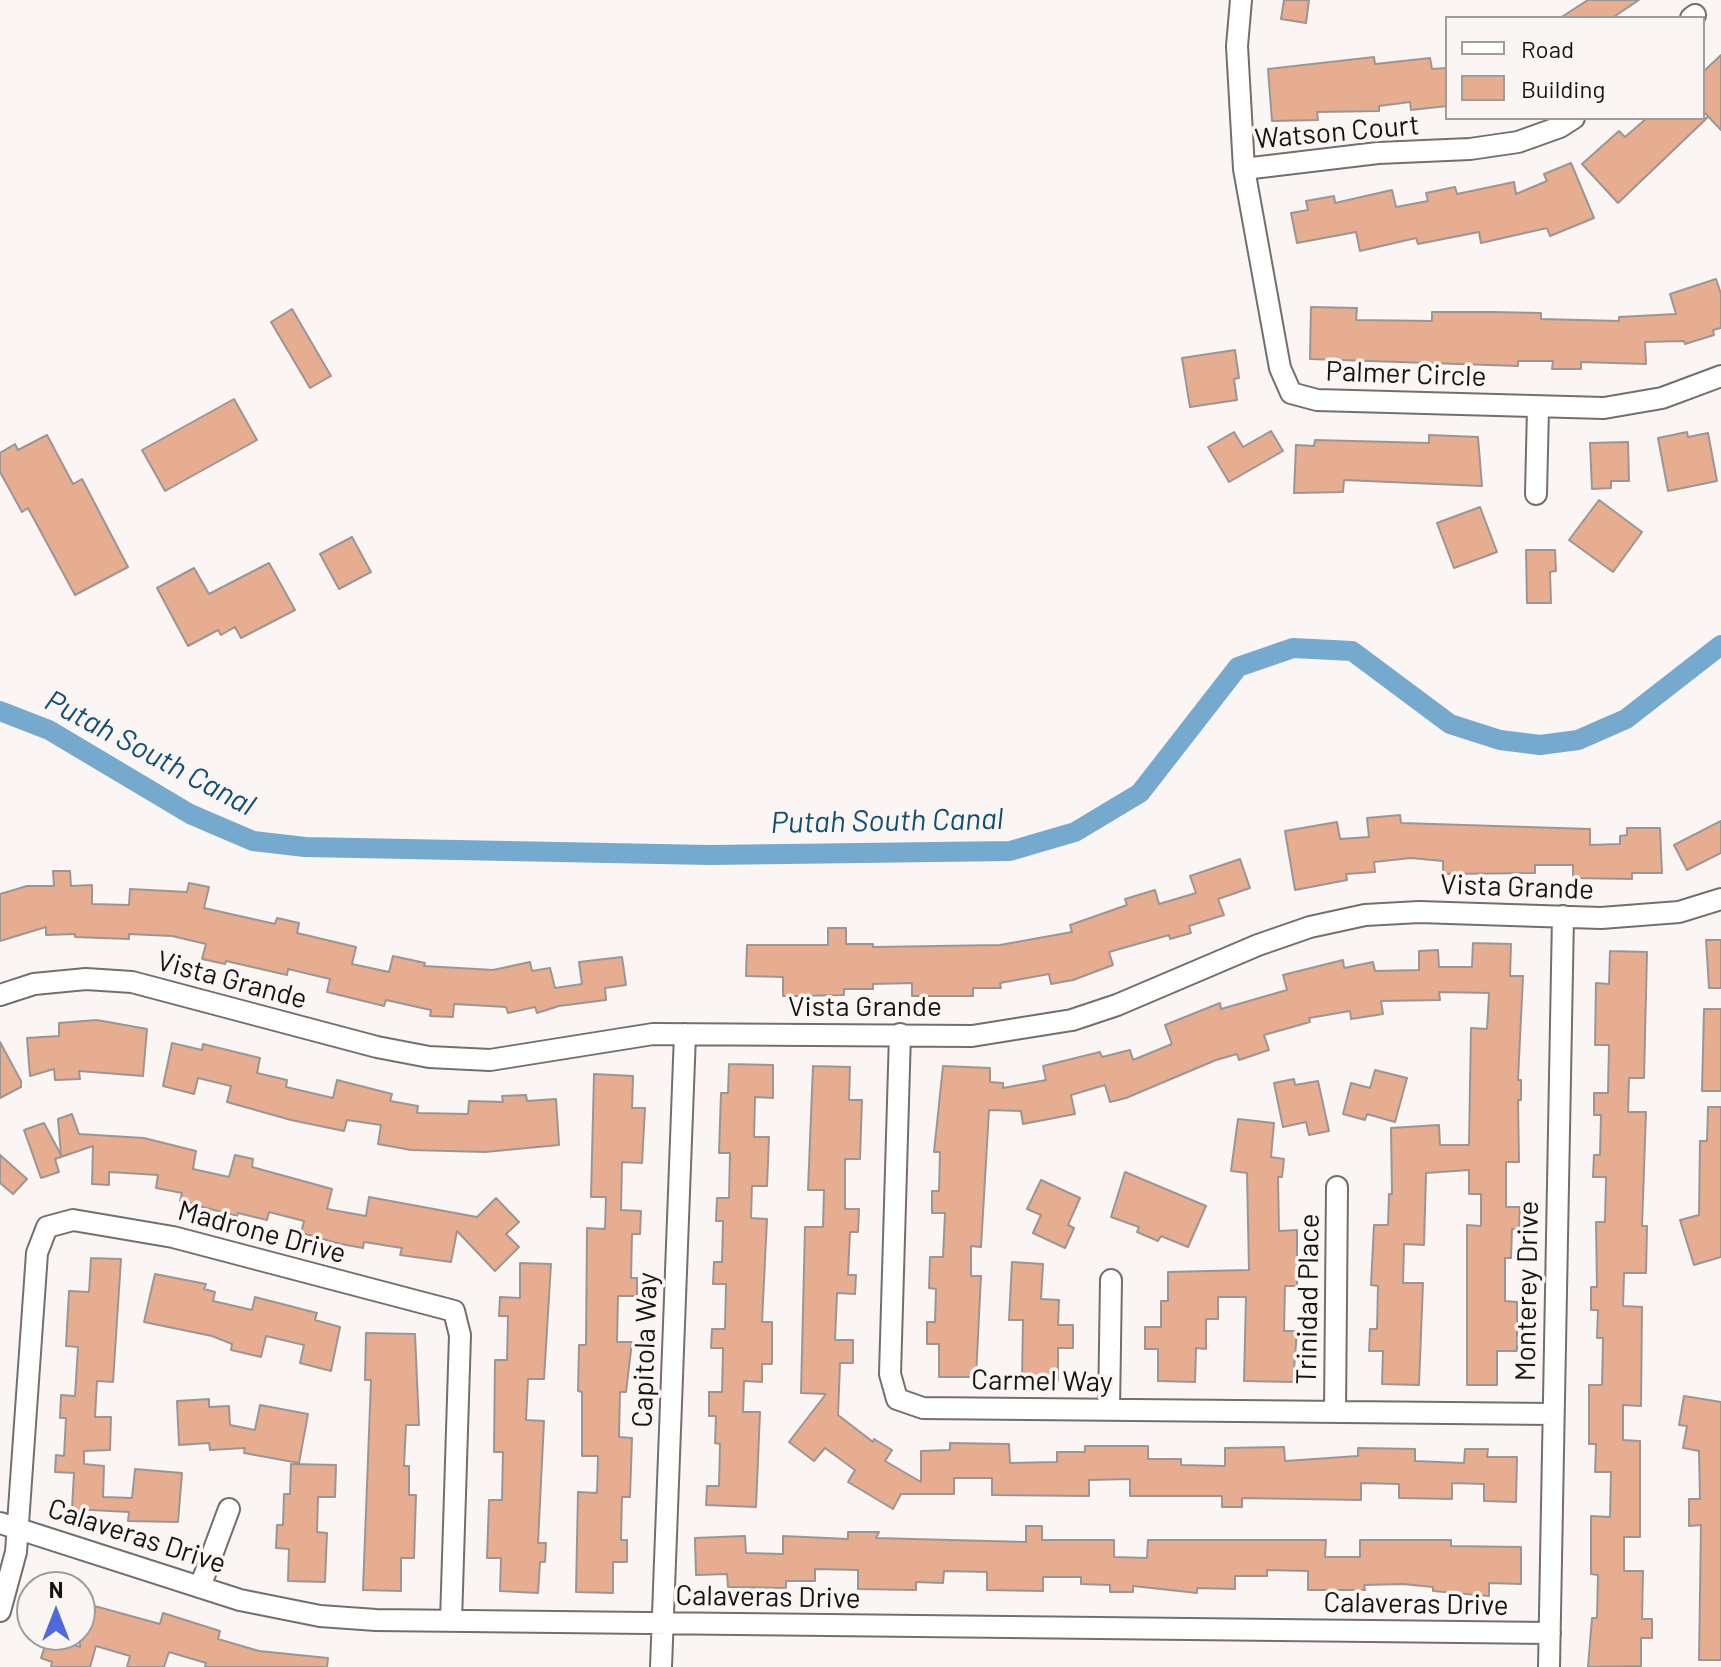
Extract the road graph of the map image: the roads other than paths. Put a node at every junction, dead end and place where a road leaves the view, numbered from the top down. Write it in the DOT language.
graph roads {
  1 [pos="1241,0"];
  2 [pos="1571,120"];
  3 [pos="1244,169"];
  4 [pos="1721,376"];
  5 [pos="1538,408"];
  6 [pos="1536,494"];
  7 [pos="1721,899"];
  8 [pos="1563,916"];
  9 [pos="0,995"];
  10 [pos="685,1034"];
  11 [pos="900,1034"];
  12 [pos="1337,1187"];
  13 [pos="1111,1280"];
  14 [pos="1109,1409"];
  15 [pos="1335,1411"];
  16 [pos="1553,1414"];
  17 [pos="229,1509"];
  18 [pos="8,1525"];
  19 [pos="200,1587"];
  20 [pos="0,1611"];
  21 [pos="451,1621"];
  22 [pos="664,1624"];
  23 [pos="1550,1633"];
  24 [pos="661,1667"];
  25 [pos="1549,1667"];
  1 -- 3 [label="street, Palmer Circle"];
  2 -- 3 [label="street, Watson Court"];
  3 -- 5 [label="street, Palmer Circle"];
  4 -- 5 [label="street, Palmer Circle"];
  5 -- 6 [label="street"];
  7 -- 8 [label="street, Vista Grande"];
  8 -- 11 [label="street, Vista Grande"];
  8 -- 16 [label="street, Monterey Drive"];
  9 -- 10 [label="street, Vista Grande"];
  10 -- 11 [label="street, Vista Grande"];
  10 -- 22 [label="street, Capitola Way"];
  11 -- 14 [label="street, Carmel Way"];
  12 -- 15 [label="street, Trinidad Place"];
  13 -- 14 [label="street"];
  14 -- 15 [label="street, Carmel Way"];
  15 -- 16 [label="street, Carmel Way"];
  16 -- 23 [label="street, Monterey Drive"];
  17 -- 19 [label="street"];
  18 -- 19 [label="street, Calaveras Drive"];
  18 -- 20 [label="street"];
  18 -- 21 [label="street, Madrone Drive"];
  19 -- 21 [label="street, Calaveras Drive"];
  21 -- 22 [label="street, Calaveras Drive"];
  22 -- 23 [label="street, Calaveras Drive"];
  22 -- 24 [label="street, Capitola Way"];
  23 -- 25 [label="street, Monterey Drive"];
}
